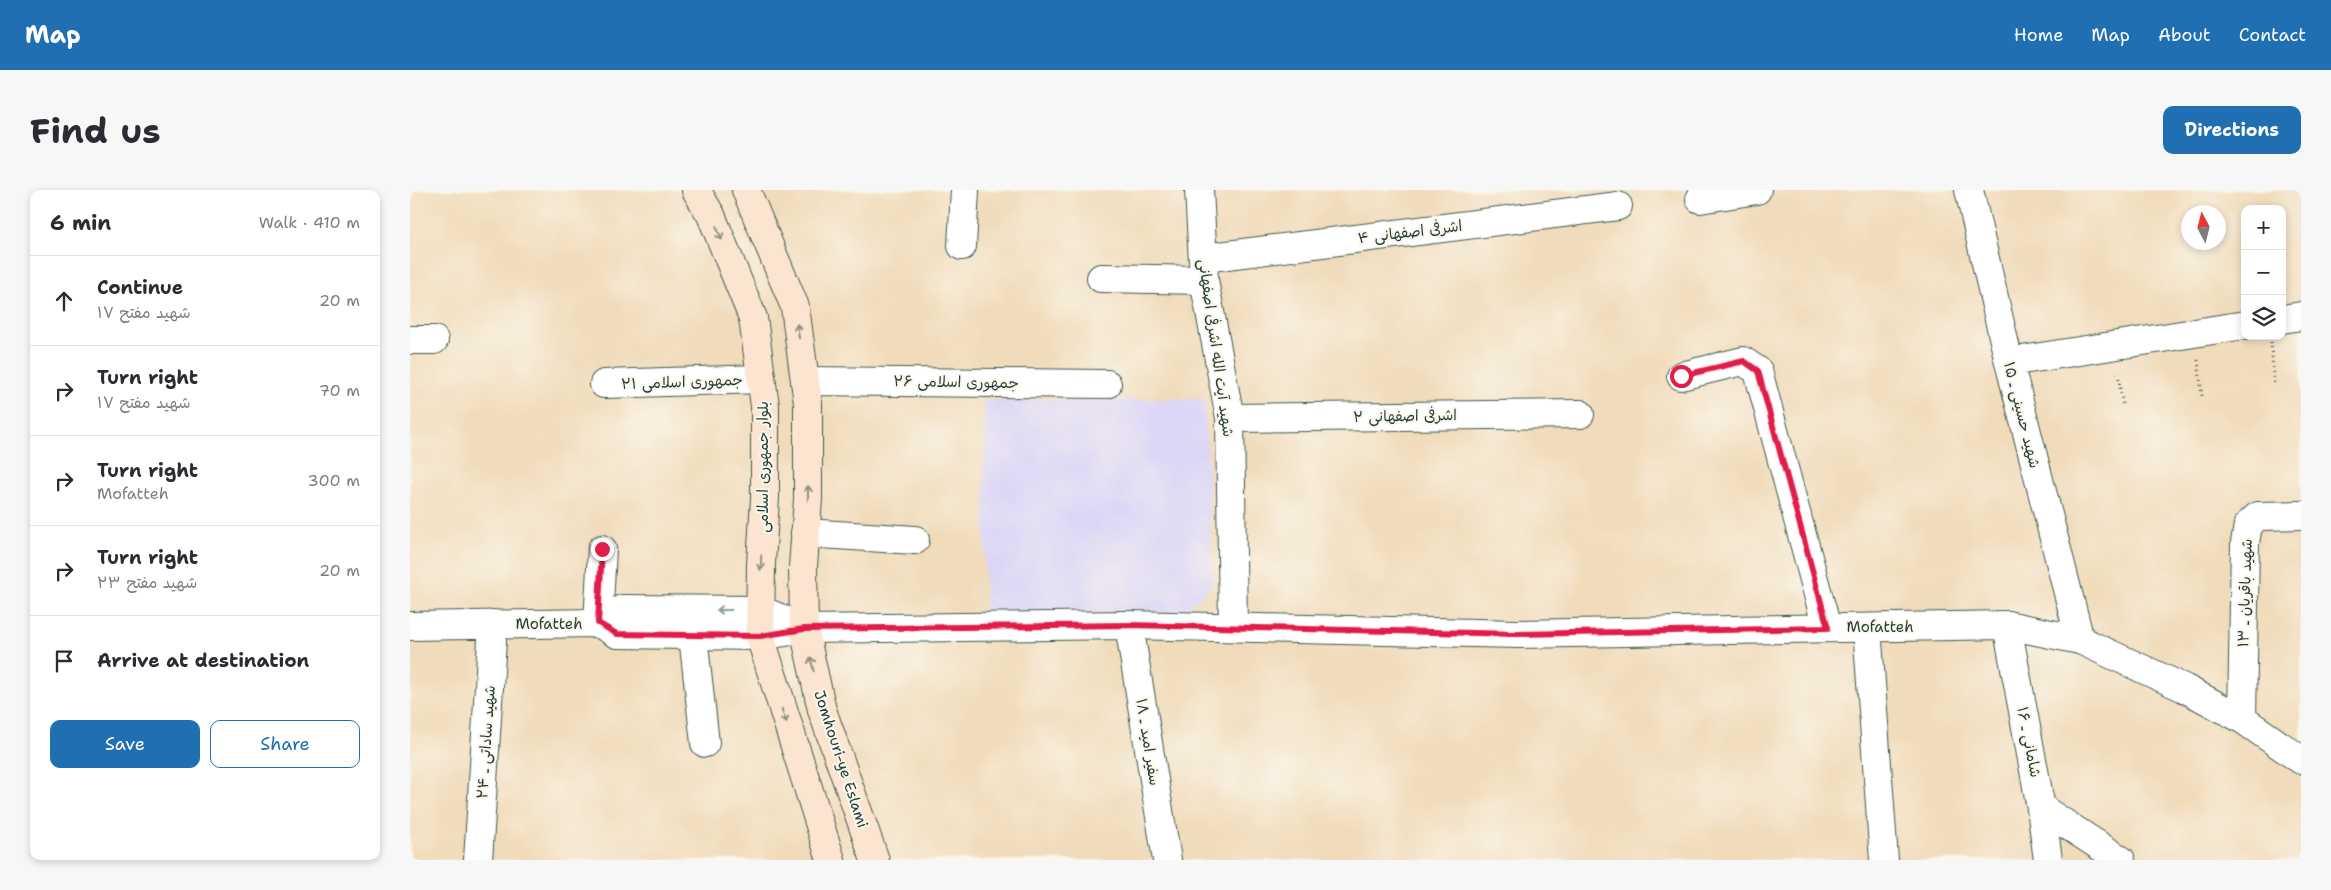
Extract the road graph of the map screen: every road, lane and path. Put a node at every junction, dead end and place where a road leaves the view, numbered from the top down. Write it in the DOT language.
graph roads {
  1 [pos="696,190"];
  2 [pos="746,190"];
  3 [pos="965,190"];
  4 [pos="1198,190"];
  5 [pos="1757,190"];
  6 [pos="1969,190"];
  7 [pos="1700,199"];
  8 [pos="1618,206"];
  9 [pos="962,246"];
  10 [pos="1203,269"];
  11 [pos="1102,278"];
  12 [pos="2301,316"];
  13 [pos="2286,318"];
  14 [pos="2241,326"];
  15 [pos="2194,333"];
  16 [pos="2270,340"];
  17 [pos="2114,345"];
  18 [pos="2009,362"];
  19 [pos="1681,376"];
  20 [pos="761,379"];
  21 [pos="805,380"];
  22 [pos="604,384"];
  23 [pos="1107,384"];
  24 [pos="2274,386"];
  25 [pos="2202,396"];
  26 [pos="2122,407"];
  27 [pos="1580,414"];
  28 [pos="1230,418"];
  29 [pos="2301,515"];
  30 [pos="806,533"];
  31 [pos="915,540"];
  32 [pos="602,549"];
  33 [pos="598,623"];
  34 [pos="760,623"];
  35 [pos="493,624"];
  36 [pos="1129,625"];
  37 [pos="2007,625"];
  38 [pos="410,626"];
  39 [pos="1233,626"];
  40 [pos="1828,628"];
  41 [pos="1867,628"];
  42 [pos="804,629"];
  43 [pos="693,636"];
  44 [pos="2080,640"];
  45 [pos="2242,719"];
  46 [pos="705,743"];
  47 [pos="2301,760"];
  48 [pos="2041,808"];
  49 [pos="478,860"];
  50 [pos="831,860"];
  51 [pos="876,860"];
  52 [pos="1167,860"];
  53 [pos="1884,860"];
  54 [pos="2048,860"];
  55 [pos="2121,860"];
  1 -- 20 [label="main road, بلوار جمهوری اسلامی, one-way"];
  21 -- 2 [label="main road, one-way"];
  3 -- 9 [label="street"];
  4 -- 10 [label="street, شهید آیت الله اشرفی اصفهانی"];
  5 -- 7 [label="street"];
  6 -- 18 [label="street, شهید حسینی ـ ۱۵"];
  8 -- 10 [label="street, اشرفی اصفهانی ۴"];
  10 -- 11 [label="street, اشرفی اصفهانی ۴"];
  10 -- 28 [label="street, شهید آیت الله اشرفی اصفهانی"];
  12 -- 13 [label="street"];
  14 -- 15 [label="street"];
  15 -- 17 [label="street"];
  15 -- 25 [label="path"];
  16 -- 24 [label="path"];
  17 -- 18 [label="street"];
  17 -- 26 [label="path"];
  18 -- 44 [label="street, شهید حسینی ـ ۱۵"];
  19 -- 40 [label="street"];
  20 -- 22 [label="street, جمهوری اسلامی ۲۱"];
  20 -- 34 [label="main road, بلوار جمهوری اسلامی, one-way"];
  21 -- 23 [label="street, جمهوری اسلامی ۲۶"];
  30 -- 21 [label="main road, one-way"];
  27 -- 28 [label="street, اشرفی اصفهانی ۲"];
  28 -- 39 [label="street, شهید آیت الله اشرفی اصفهانی"];
  29 -- 45 [label="street, شهید باقریان ـ ۱۳"];
  30 -- 31 [label="street"];
  30 -- 42 [label="main road"];
  32 -- 33 [label="street"];
  34 -- 33 [label="street, one-way"];
  33 -- 35 [label="street, Mofatteh"];
  33 -- 43 [label="street, Mofatteh"];
  34 -- 42 [label="street, Mofatteh"];
  34 -- 43 [label="street, Mofatteh"];
  34 -- 50 [label="main road, one-way"];
  35 -- 38 [label="street, Mofatteh"];
  35 -- 49 [label="street, شهید ساداتی ـ ۲۴"];
  36 -- 39 [label="street, Mofatteh"];
  36 -- 42 [label="street, Mofatteh"];
  36 -- 52 [label="street, سفیر امید ـ ۱۸"];
  37 -- 41 [label="street, Mofatteh"];
  37 -- 44 [label="street, Mofatteh"];
  37 -- 48 [label="street, شامانی ـ ۱۶"];
  39 -- 40 [label="street, Mofatteh"];
  40 -- 41 [label="street, Mofatteh"];
  41 -- 53 [label="street"];
  51 -- 42 [label="main road, Jomhouri-ye Eslami, one-way"];
  43 -- 46 [label="street"];
  44 -- 45 [label="street, Mofatteh"];
  45 -- 47 [label="street, Mofatteh"];
  48 -- 54 [label="street, شامانی ـ ۱۶"];
  48 -- 55 [label="street"];
}
